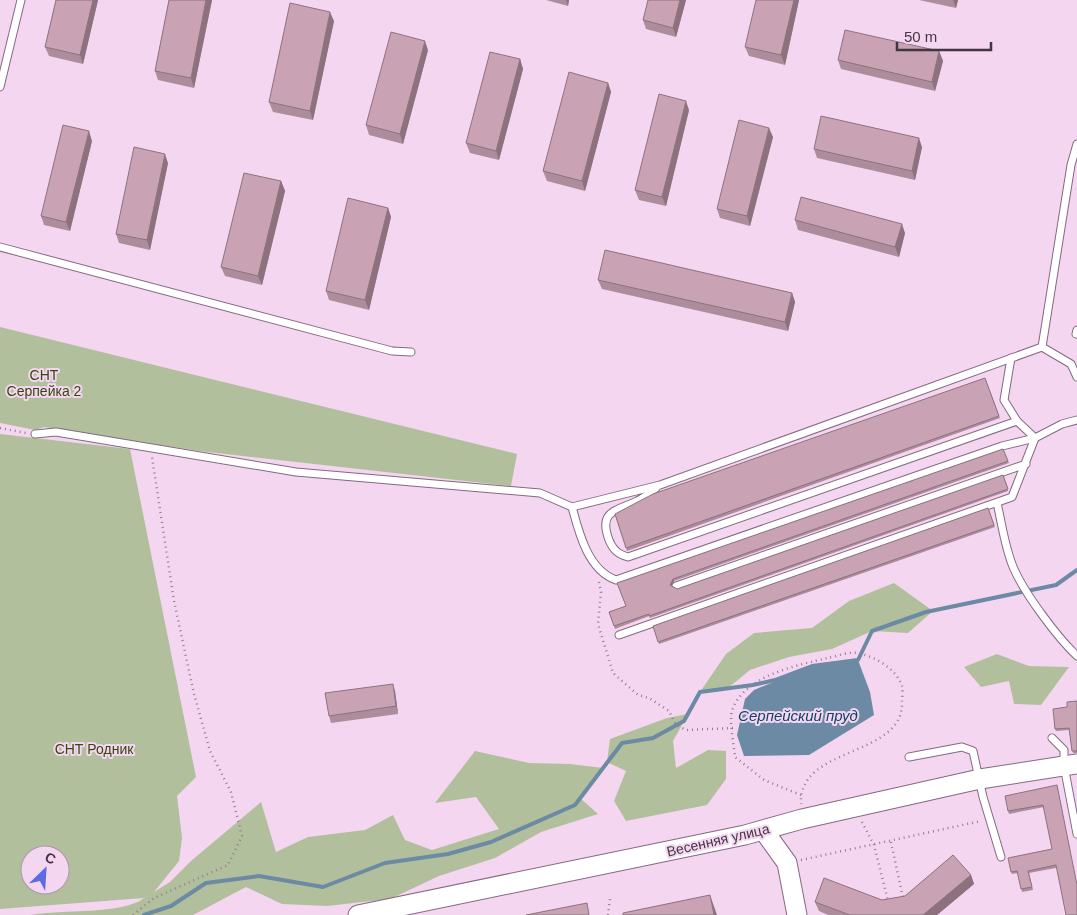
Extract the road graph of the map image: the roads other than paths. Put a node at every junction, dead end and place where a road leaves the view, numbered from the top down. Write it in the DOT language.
graph roads {
  1 [pos="22,0"];
  2 [pos="0,87"];
  3 [pos="1077,144"];
  4 [pos="1074,165"];
  5 [pos="0,247"];
  6 [pos="1042,347"];
  7 [pos="411,352"];
  8 [pos="1011,358"];
  9 [pos="1077,377"];
  10 [pos="1077,420"];
  11 [pos="1017,421"];
  12 [pos="35,434"];
  13 [pos="1035,438"];
  14 [pos="1026,464"];
  15 [pos="660,485"];
  16 [pos="996,503"];
  17 [pos="572,508"];
  18 [pos="676,586"];
  19 [pos="619,635"];
  20 [pos="1077,656"];
  21 [pos="1052,738"];
  22 [pos="910,757"];
  23 [pos="1070,765"];
  24 [pos="980,779"];
  25 [pos="764,831"];
  26 [pos="1077,834"];
  27 [pos="1001,857"];
  28 [pos="358,915"];
  29 [pos="797,915"];
  1 -- 2 [label="lane"];
  3 -- 4 [label="lane"];
  4 -- 6 [label="lane"];
  5 -- 7 [label="lane"];
  6 -- 8 [label="lane"];
  6 -- 9 [label="lane"];
  8 -- 11 [label="lane"];
  8 -- 15 [label="lane"];
  10 -- 13 [label="lane"];
  11 -- 13 [label="lane"];
  11 -- 15 [label="lane"];
  12 -- 17 [label="lane"];
  13 -- 14 [label="lane"];
  13 -- 17 [label="lane"];
  14 -- 16 [label="lane"];
  14 -- 18 [label="lane"];
  15 -- 17 [label="lane"];
  16 -- 19 [label="lane"];
  16 -- 20 [label="lane"];
  21 -- 23 [label="lane"];
  22 -- 24 [label="lane"];
  23 -- 24 [label="street, Весенняя улица"];
  23 -- 26 [label="lane"];
  24 -- 25 [label="street, Весенняя улица"];
  24 -- 27 [label="lane"];
  25 -- 28 [label="street, Весенняя улица"];
  25 -- 29 [label="street"];
}
